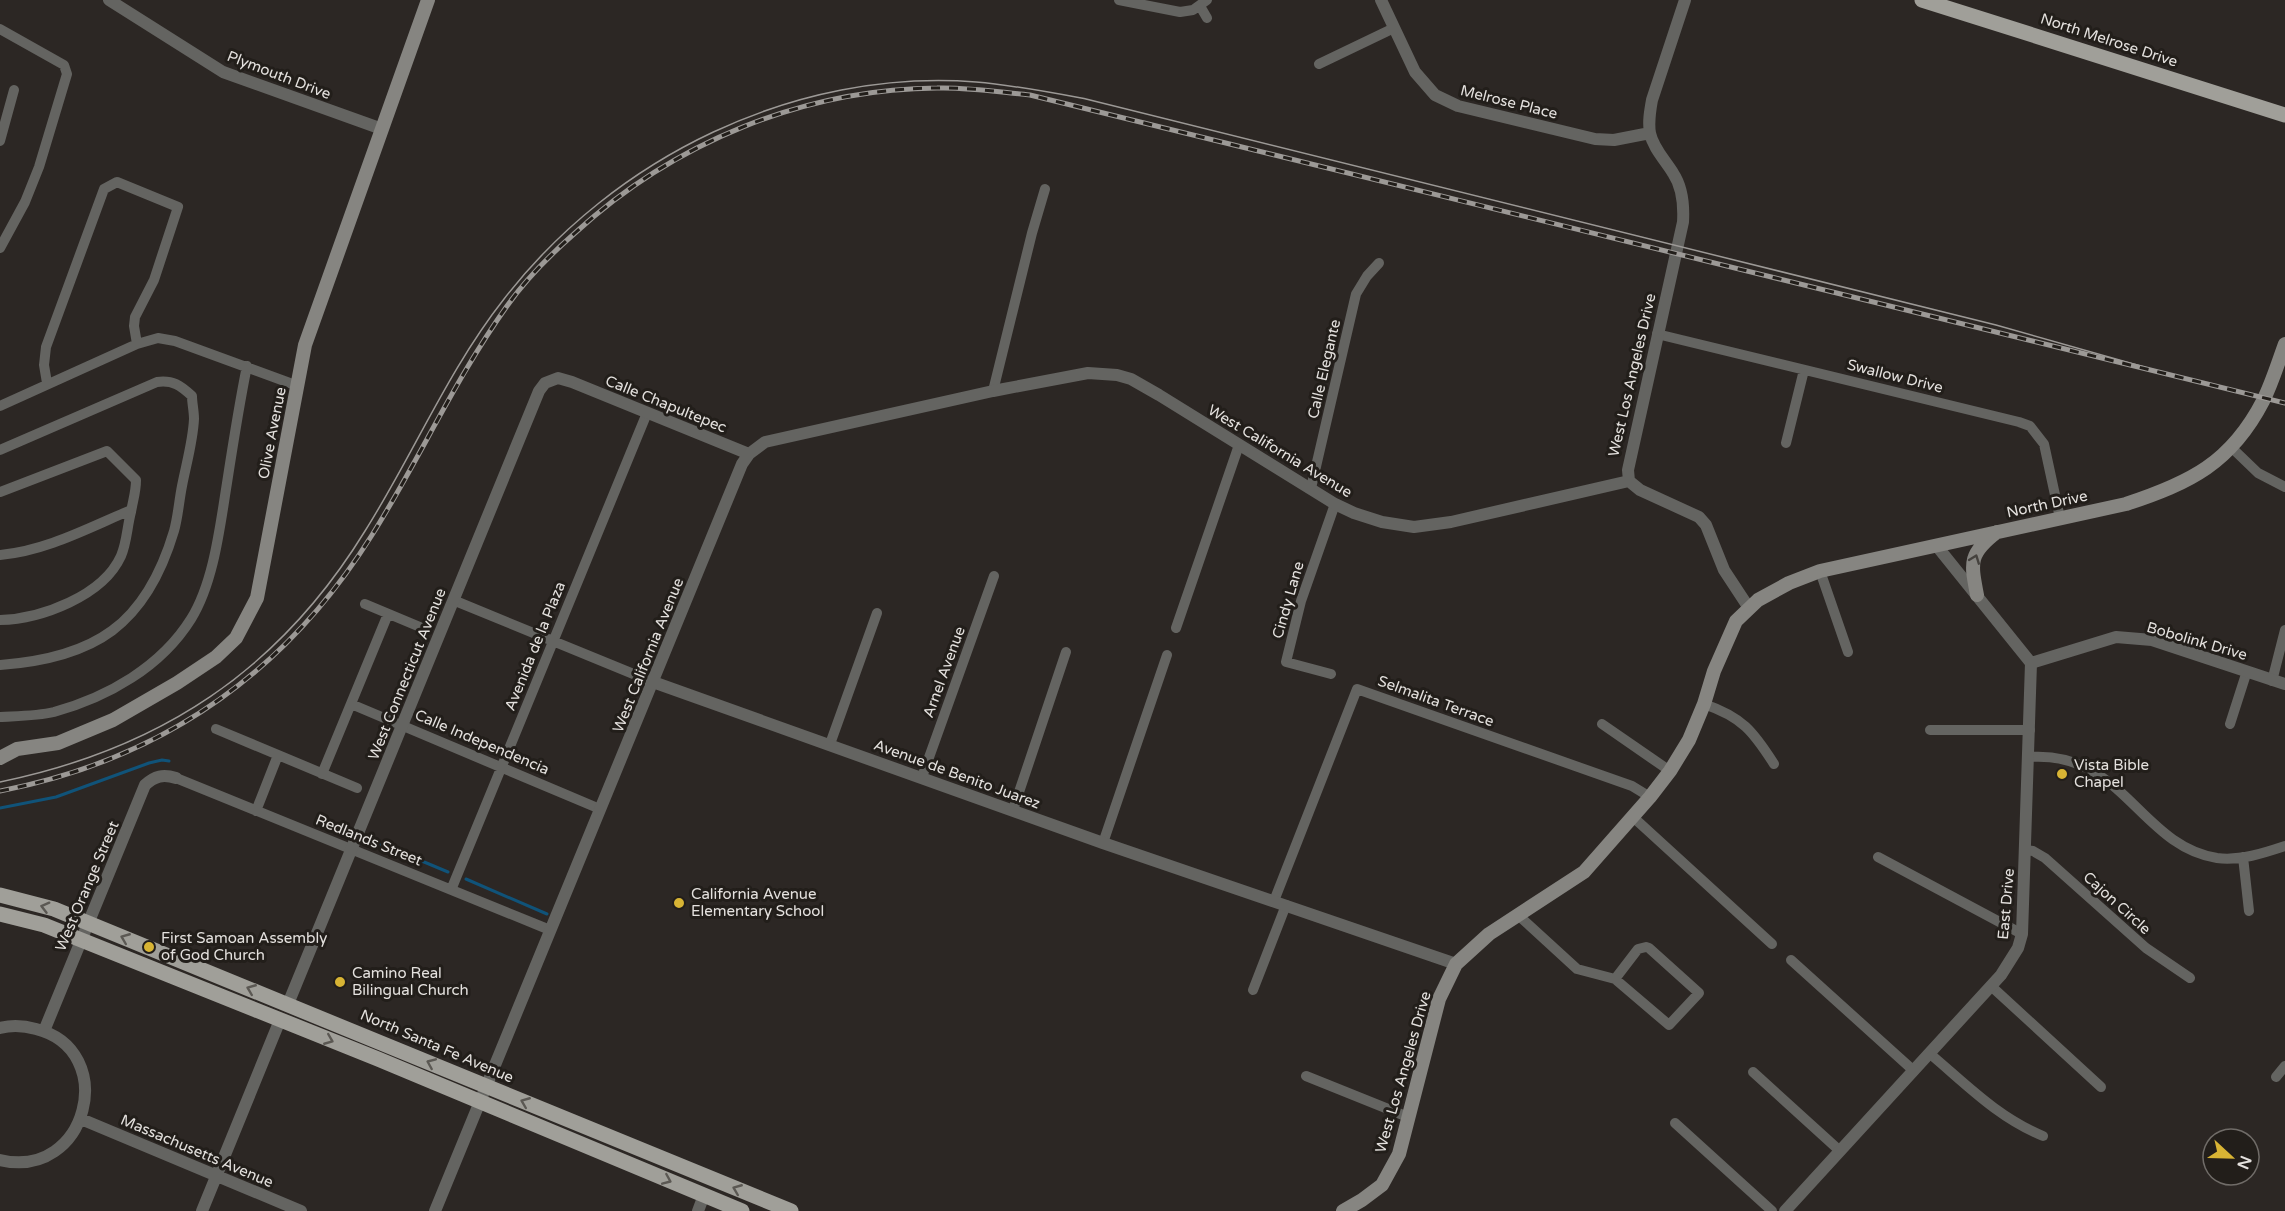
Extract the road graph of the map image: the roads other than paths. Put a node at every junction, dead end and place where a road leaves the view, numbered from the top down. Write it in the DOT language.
graph roads {
  1 [pos="109,0"];
  2 [pos="428,0"];
  3 [pos="1119,0"];
  4 [pos="1381,0"];
  5 [pos="1685,0"];
  6 [pos="1922,0"];
  7 [pos="1203,3"];
  8 [pos="1207,18"];
  9 [pos="1394,28"];
  10 [pos="0,29"];
  11 [pos="1319,63"];
  12 [pos="14,90"];
  13 [pos="2285,115"];
  14 [pos="382,129"];
  15 [pos="1650,134"];
  16 [pos="0,141"];
  17 [pos="1045,189"];
  18 [pos="0,249"];
  19 [pos="1379,263"];
  20 [pos="1658,334"];
  21 [pos="137,344"];
  22 [pos="2285,344"];
  23 [pos="247,366"];
  24 [pos="1804,370"];
  25 [pos="572,382"];
  26 [pos="47,383"];
  27 [pos="298,386"];
  28 [pos="993,391"];
  29 [pos="0,406"];
  30 [pos="647,413"];
  31 [pos="1786,443"];
  32 [pos="1239,445"];
  33 [pos="2232,448"];
  34 [pos="0,450"];
  35 [pos="749,454"];
  36 [pos="1629,481"];
  37 [pos="2285,487"];
  38 [pos="1311,488"];
  39 [pos="0,492"];
  40 [pos="1335,504"];
  41 [pos="131,510"];
  42 [pos="2060,518"];
  43 [pos="1998,531"];
  44 [pos="1936,545"];
  45 [pos="0,555"];
  46 [pos="1820,571"];
  47 [pos="994,576"];
  48 [pos="1977,595"];
  49 [pos="453,600"];
  50 [pos="365,604"];
  51 [pos="1749,608"];
  52 [pos="877,613"];
  53 [pos="388,614"];
  54 [pos="0,620"];
  55 [pos="420,627"];
  56 [pos="1176,628"];
  57 [pos="2285,630"];
  58 [pos="554,641"];
  59 [pos="1066,652"];
  60 [pos="1848,652"];
  61 [pos="1167,655"];
  62 [pos="2031,663"];
  63 [pos="0,665"];
  64 [pos="2247,671"];
  65 [pos="1331,674"];
  66 [pos="653,682"];
  67 [pos="2279,682"];
  68 [pos="351,704"];
  69 [pos="1704,704"];
  70 [pos="0,717"];
  71 [pos="1602,724"];
  72 [pos="2230,724"];
  73 [pos="402,725"];
  74 [pos="216,729"];
  75 [pos="1930,730"];
  76 [pos="2030,730"];
  77 [pos="830,744"];
  78 [pos="0,746"];
  79 [pos="17,749"];
  80 [pos="278,755"];
  81 [pos="2029,757"];
  82 [pos="0,758"];
  83 [pos="1774,764"];
  84 [pos="501,766"];
  85 [pos="1670,771"];
  86 [pos="322,774"];
  87 [pos="922,777"];
  88 [pos="176,778"];
  89 [pos="357,788"];
  90 [pos="1650,797"];
  91 [pos="600,809"];
  92 [pos="1013,810"];
  93 [pos="256,811"];
  94 [pos="1633,817"];
  95 [pos="1102,843"];
  96 [pos="2285,846"];
  97 [pos="351,850"];
  98 [pos="2025,850"];
  99 [pos="1878,857"];
  100 [pos="2243,857"];
  101 [pos="451,890"];
  102 [pos="0,896"];
  103 [pos="1280,903"];
  104 [pos="2249,911"];
  105 [pos="0,914"];
  106 [pos="1518,915"];
  107 [pos="88,922"];
  108 [pos="550,930"];
  109 [pos="2022,934"];
  110 [pos="80,940"];
  111 [pos="1772,944"];
  112 [pos="1791,960"];
  113 [pos="1456,964"];
  114 [pos="2190,978"];
  115 [pos="1615,979"];
  116 [pos="1991,986"];
  117 [pos="1253,990"];
  118 [pos="288,1004"];
  119 [pos="280,1020"];
  120 [pos="1,1028"];
  121 [pos="44,1031"];
  122 [pos="1929,1053"];
  123 [pos="2285,1066"];
  124 [pos="1914,1071"];
  125 [pos="1754,1072"];
  126 [pos="1306,1076"];
  127 [pos="2276,1077"];
  128 [pos="485,1086"];
  129 [pos="2101,1087"];
  130 [pos="478,1102"];
  131 [pos="1408,1117"];
  132 [pos="81,1119"];
  133 [pos="1675,1123"];
  134 [pos="2043,1136"];
  135 [pos="576,1142"];
  136 [pos="1840,1151"];
  137 [pos="649,1152"];
  138 [pos="0,1160"];
  139 [pos="216,1176"];
  140 [pos="705,1196"];
  141 [pos="202,1211"];
  142 [pos="301,1211"];
  143 [pos="435,1211"];
  144 [pos="698,1211"];
  145 [pos="742,1211"];
  146 [pos="791,1211"];
  147 [pos="1343,1211"];
  148 [pos="1772,1211"];
  149 [pos="1785,1211"];
  1 -- 14 [label="street, Plymouth Drive"];
  2 -- 14 [label="main road, Olive Avenue"];
  3 -- 7 [label="street"];
  4 -- 9 [label="street, Melrose Place"];
  5 -- 15 [label="street, West Los Angeles Drive"];
  6 -- 13 [label="main road, North Melrose Drive"];
  7 -- 8 [label="street"];
  9 -- 11 [label="street"];
  9 -- 15 [label="street, Melrose Place"];
  10 -- 18 [label="street"];
  12 -- 16 [label="street"];
  14 -- 27 [label="main road, Olive Avenue"];
  15 -- 20 [label="street, West Los Angeles Drive"];
  17 -- 28 [label="street"];
  19 -- 38 [label="street, Calle Elegante"];
  20 -- 24 [label="street, Swallow Drive"];
  20 -- 36 [label="street, West Los Angeles Drive"];
  21 -- 23 [label="street"];
  21 -- 26 [label="street"];
  21 -- 26 [label="street"];
  22 -- 33 [label="main road, North Drive"];
  23 -- 27 [label="street"];
  23 -- 70 [label="street"];
  24 -- 31 [label="street"];
  24 -- 42 [label="street, Swallow Drive"];
  25 -- 30 [label="street, Calle Chapultepec"];
  25 -- 49 [label="street, West Connecticut Avenue"];
  26 -- 29 [label="street"];
  27 -- 79 [label="main road, Olive Avenue"];
  28 -- 32 [label="street, West California Avenue"];
  28 -- 35 [label="street, West California Avenue"];
  30 -- 35 [label="street, Calle Chapultepec"];
  30 -- 58 [label="street, Avenida de la Plaza"];
  32 -- 38 [label="street, West California Avenue"];
  32 -- 56 [label="street"];
  33 -- 37 [label="street"];
  33 -- 42 [label="main road, North Drive"];
  34 -- 63 [label="street"];
  35 -- 66 [label="street, West California Avenue"];
  36 -- 40 [label="street, West California Avenue"];
  36 -- 51 [label="street"];
  38 -- 40 [label="street, West California Avenue"];
  39 -- 41 [label="street"];
  40 -- 65 [label="street, Cindy Lane"];
  41 -- 45 [label="street"];
  41 -- 54 [label="street"];
  42 -- 43 [label="main road, North Drive"];
  43 -- 44 [label="main road, North Drive"];
  48 -- 43 [label="main road, one-way"];
  44 -- 46 [label="main road, North Drive"];
  44 -- 48 [label="street"];
  46 -- 51 [label="main road, North Drive"];
  46 -- 60 [label="street"];
  47 -- 87 [label="street, Arnel Avenue"];
  48 -- 62 [label="street"];
  49 -- 58 [label="street, Avenue de Benito Juarez"];
  49 -- 73 [label="street, West Connecticut Avenue"];
  50 -- 53 [label="street"];
  51 -- 69 [label="main road, West Los Angeles Drive"];
  52 -- 77 [label="street"];
  53 -- 55 [label="street"];
  53 -- 68 [label="street"];
  57 -- 67 [label="street"];
  58 -- 66 [label="street, Avenue de Benito Juarez"];
  58 -- 84 [label="street, Avenida de la Plaza"];
  59 -- 92 [label="street"];
  61 -- 95 [label="street"];
  62 -- 64 [label="street, Bobolink Drive"];
  62 -- 76 [label="street, East Drive"];
  64 -- 67 [label="street, Bobolink Drive"];
  64 -- 72 [label="street"];
  66 -- 77 [label="street, Avenue de Benito Juarez"];
  66 -- 91 [label="street, West California Avenue"];
  68 -- 73 [label="street, Calle Independencia"];
  68 -- 86 [label="street"];
  69 -- 83 [label="street"];
  69 -- 85 [label="main road, West Los Angeles Drive"];
  71 -- 85 [label="street"];
  73 -- 84 [label="street, Calle Independencia"];
  73 -- 97 [label="street, West Connecticut Avenue"];
  74 -- 80 [label="street"];
  75 -- 76 [label="street"];
  76 -- 81 [label="street, East Drive"];
  77 -- 87 [label="street, Avenue de Benito Juarez"];
  78 -- 79 [label="main road, Olive Avenue"];
  79 -- 82 [label="main road, Olive Avenue"];
  80 -- 86 [label="street"];
  80 -- 93 [label="street"];
  81 -- 98 [label="street, East Drive"];
  81 -- 100 [label="street"];
  84 -- 91 [label="street, Calle Independencia"];
  84 -- 101 [label="street, Avenida de la Plaza"];
  85 -- 90 [label="main road, West Los Angeles Drive"];
  86 -- 89 [label="street"];
  87 -- 92 [label="street, Avenue de Benito Juarez"];
  88 -- 93 [label="street, Redlands Street"];
  88 -- 107 [label="street, West Orange Street"];
  90 -- 94 [label="main road, West Los Angeles Drive"];
  90 -- 103 [label="street, Selmalita Terrace"];
  91 -- 108 [label="street, West California Avenue"];
  92 -- 95 [label="street, Avenue de Benito Juarez"];
  93 -- 97 [label="street, Redlands Street"];
  94 -- 106 [label="main road, West Los Angeles Drive"];
  94 -- 111 [label="street"];
  95 -- 103 [label="street, Avenue de Benito Juarez"];
  96 -- 100 [label="street"];
  97 -- 101 [label="street, Redlands Street"];
  97 -- 118 [label="street, West Connecticut Avenue"];
  98 -- 109 [label="street, East Drive"];
  98 -- 114 [label="street, Cajon Circle"];
  99 -- 109 [label="street"];
  100 -- 104 [label="street"];
  101 -- 108 [label="street, Redlands Street"];
  107 -- 102 [label="main road, North Santa Fe Avenue, one-way"];
  103 -- 113 [label="street, Avenue de Benito Juarez"];
  103 -- 117 [label="street"];
  105 -- 110 [label="main road"];
  106 -- 113 [label="main road, West Los Angeles Drive"];
  106 -- 115 [label="street"];
  107 -- 110 [label="street, West Orange Street"];
  118 -- 107 [label="main road, North Santa Fe Avenue, one-way"];
  108 -- 128 [label="street, West California Avenue"];
  109 -- 116 [label="street, East Drive"];
  110 -- 119 [label="main road"];
  110 -- 121 [label="street, West Orange Street"];
  112 -- 124 [label="street"];
  113 -- 131 [label="main road, West Los Angeles Drive"];
  115 -- 115 [label="street"];
  116 -- 122 [label="street, East Drive"];
  116 -- 129 [label="street"];
  128 -- 118 [label="main road, North Santa Fe Avenue, one-way"];
  119 -- 130 [label="main road, one-way"];
  119 -- 139 [label="street"];
  120 -- 121 [label="street"];
  121 -- 132 [label="street"];
  122 -- 124 [label="street, East Drive"];
  122 -- 134 [label="street"];
  123 -- 127 [label="street"];
  124 -- 136 [label="street, East Drive"];
  125 -- 136 [label="street"];
  126 -- 131 [label="street"];
  128 -- 130 [label="street, West California Avenue"];
  137 -- 128 [label="main road, North Santa Fe Avenue, one-way"];
  130 -- 135 [label="main road"];
  130 -- 143 [label="street, West California Avenue"];
  131 -- 147 [label="main road, West Los Angeles Drive"];
  132 -- 138 [label="street"];
  132 -- 139 [label="street, Massachusetts Avenue"];
  133 -- 148 [label="street"];
  135 -- 137 [label="main road"];
  135 -- 140 [label="main road, one-way"];
  136 -- 149 [label="street, East Drive"];
  146 -- 137 [label="main road, North Santa Fe Avenue, one-way"];
  139 -- 141 [label="street"];
  139 -- 142 [label="street, Massachusetts Avenue"];
  140 -- 144 [label="street"];
  140 -- 145 [label="main road"];
}
